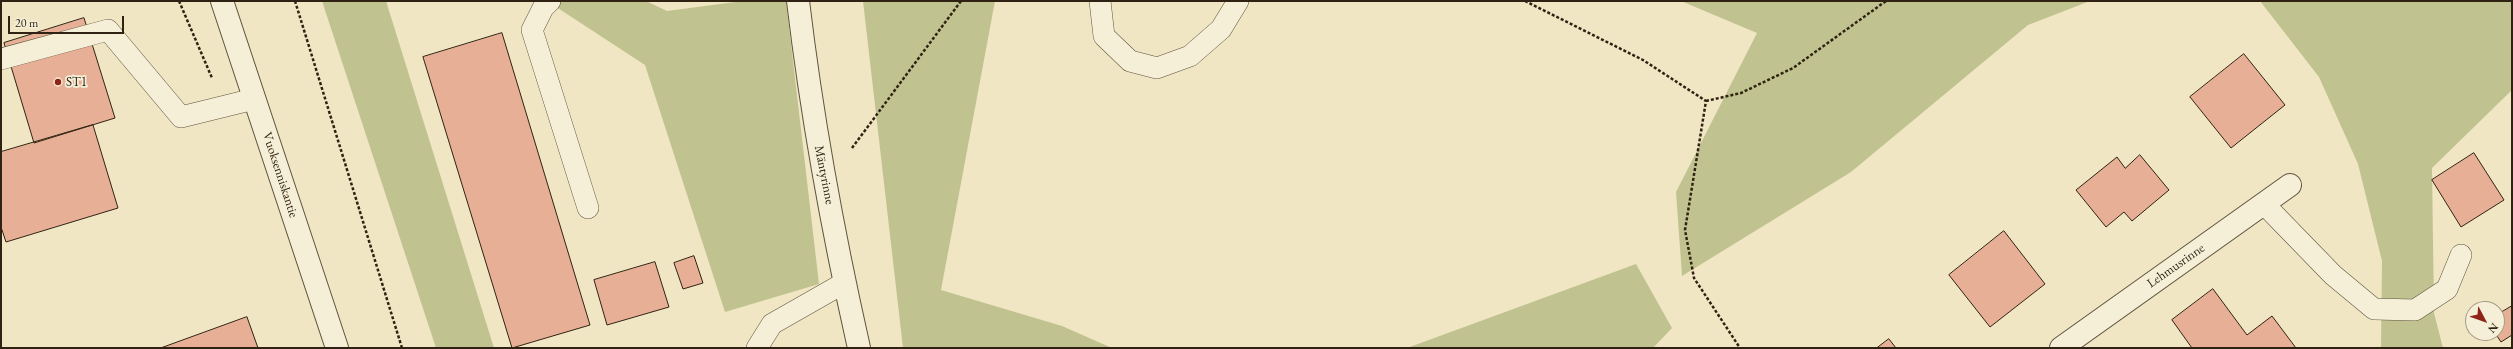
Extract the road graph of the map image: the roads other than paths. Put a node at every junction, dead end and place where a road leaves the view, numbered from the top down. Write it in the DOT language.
graph roads {
  1 [pos="222,1"];
  2 [pos="550,1"];
  3 [pos="798,1"];
  4 [pos="1100,1"];
  5 [pos="1238,1"];
  6 [pos="1,59"];
  7 [pos="254,99"];
  8 [pos="2290,185"];
  9 [pos="2264,204"];
  10 [pos="588,208"];
  11 [pos="2461,254"];
  12 [pos="844,283"];
  13 [pos="337,348"];
  14 [pos="757,348"];
  15 [pos="859,348"];
  16 [pos="2061,348"];
  1 -- 7 [label="street, Vuoksenniskantie"];
  2 -- 10 [label="lane"];
  3 -- 12 [label="street, Mäntyrinne"];
  4 -- 5 [label="lane"];
  6 -- 7 [label="lane"];
  7 -- 13 [label="street, Vuoksenniskantie"];
  8 -- 9 [label="street, Lehmusrinne"];
  9 -- 11 [label="lane"];
  9 -- 16 [label="street, Lehmusrinne"];
  12 -- 14 [label="lane"];
  12 -- 15 [label="street, Mäntyrinne"];
}
